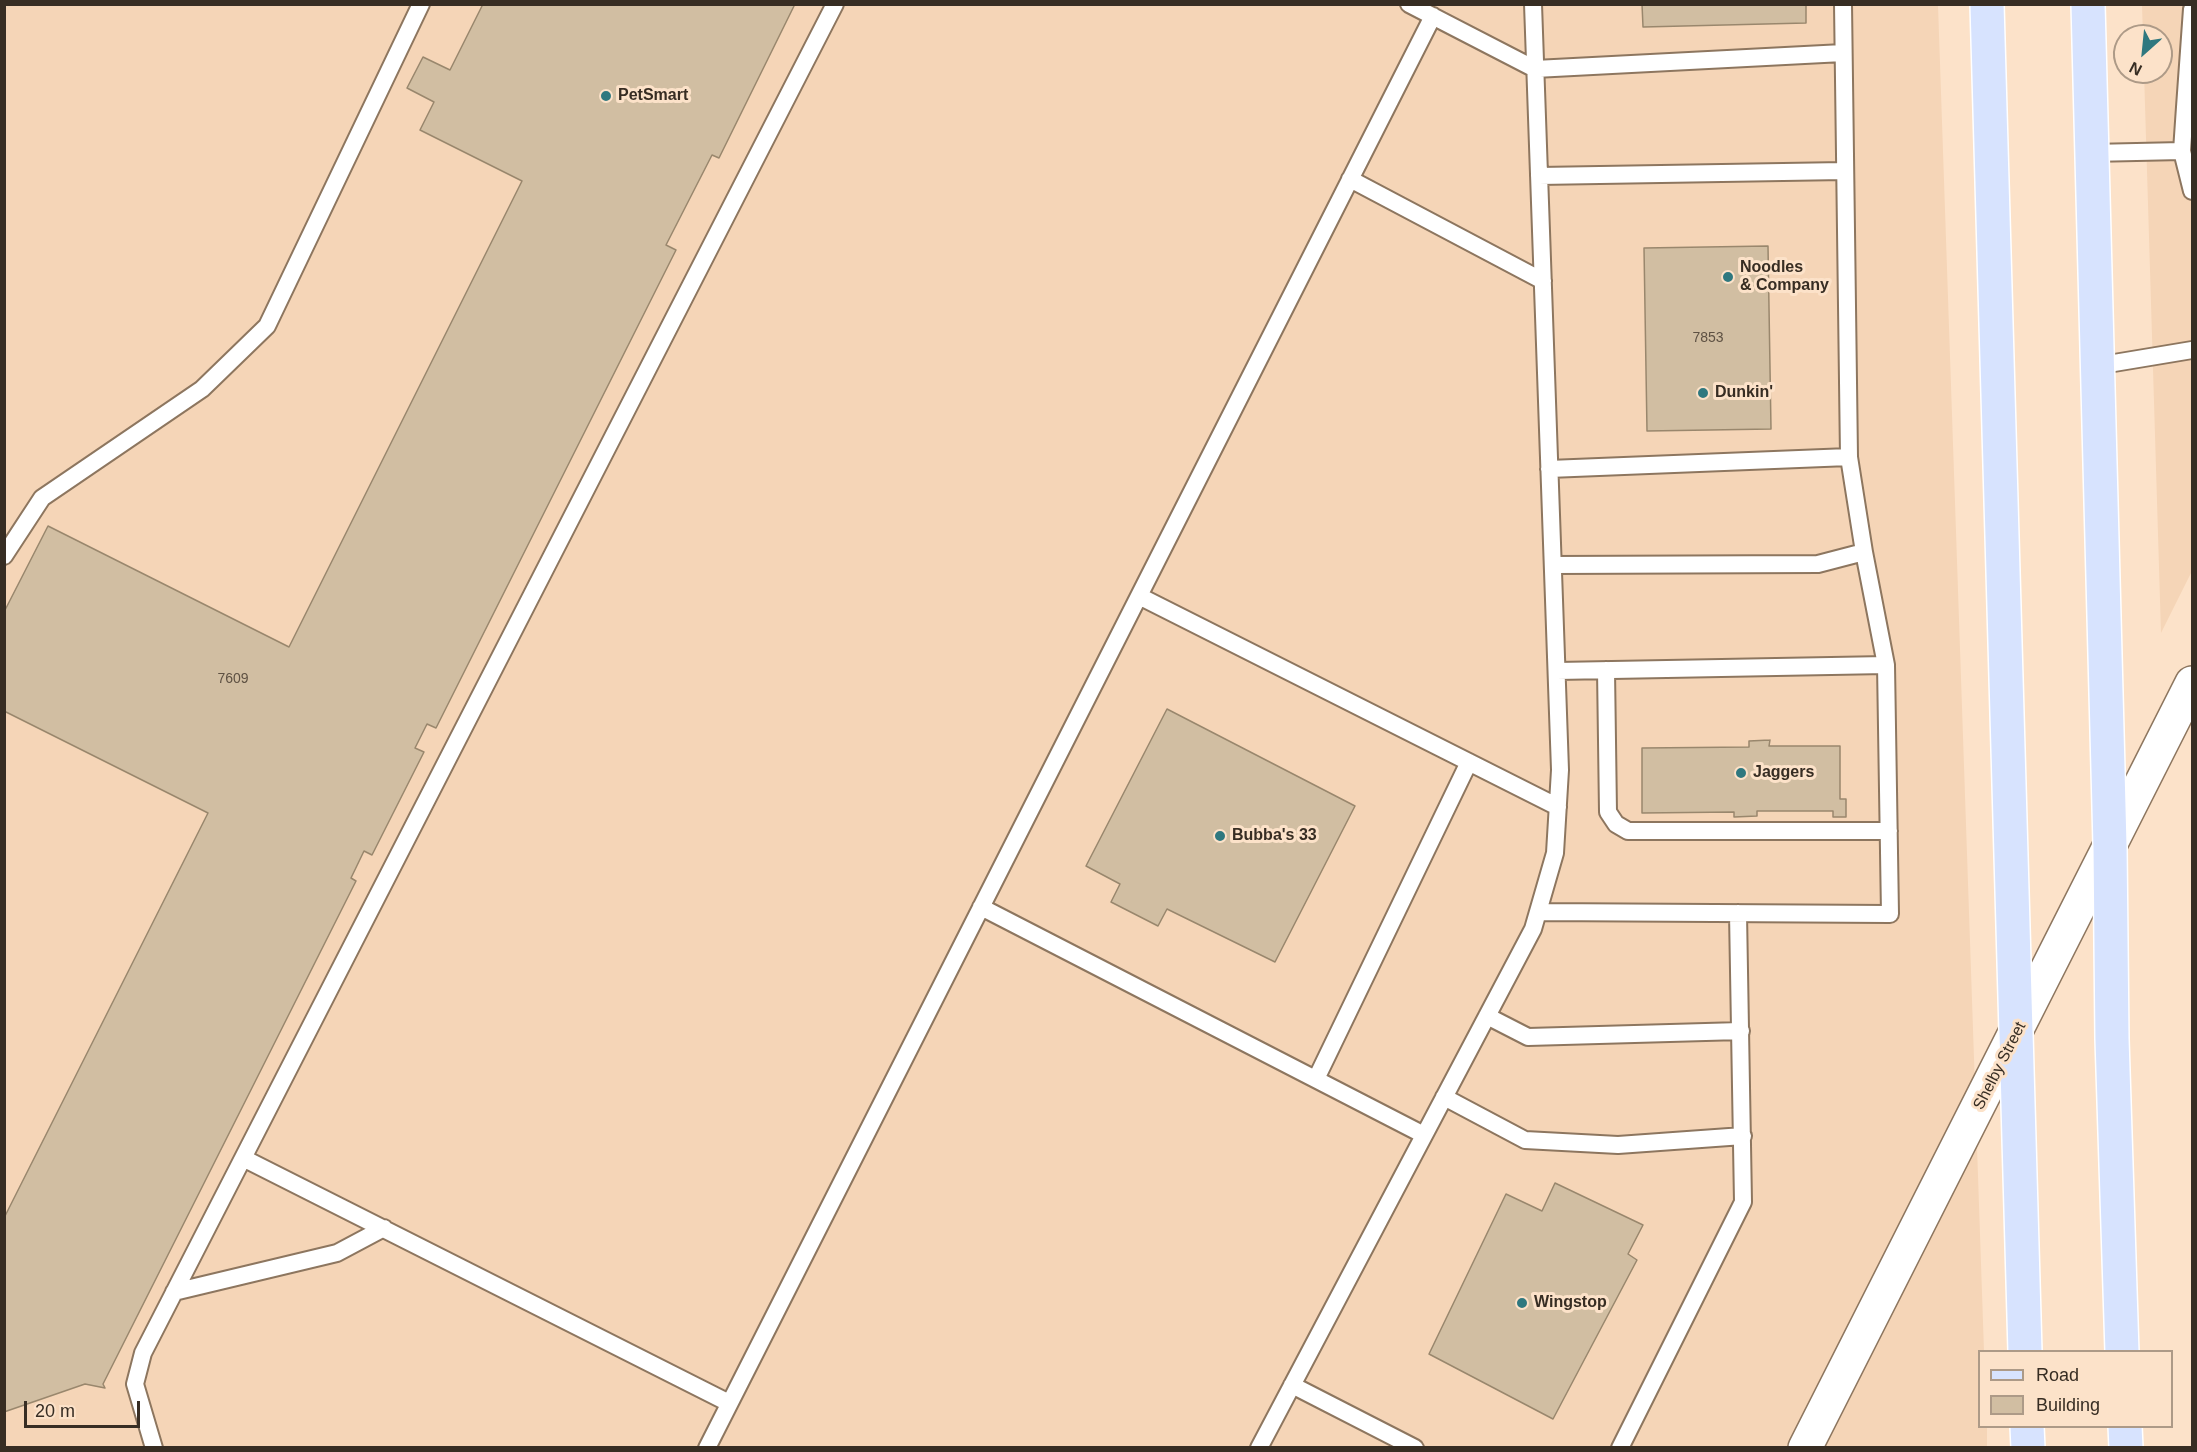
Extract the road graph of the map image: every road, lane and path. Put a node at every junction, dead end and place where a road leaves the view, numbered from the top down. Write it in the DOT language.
graph roads {
  1 [pos="421,4"];
  2 [pos="835,4"];
  3 [pos="1409,4"];
  4 [pos="1533,4"];
  5 [pos="1843,4"];
  6 [pos="1987,4"];
  7 [pos="2088,4"];
  8 [pos="2193,9"];
  9 [pos="1432,16"];
  10 [pos="1844,53"];
  11 [pos="1535,69"];
  12 [pos="2189,102"];
  13 [pos="2181,151"];
  14 [pos="2091,153"];
  15 [pos="1844,171"];
  16 [pos="1539,176"];
  17 [pos="1350,179"];
  18 [pos="2193,191"];
  19 [pos="1543,281"];
  20 [pos="2193,350"];
  21 [pos="2096,366"];
  22 [pos="1849,457"];
  23 [pos="1549,469"];
  24 [pos="1864,552"];
  25 [pos="4,556"];
  26 [pos="1553,565"];
  27 [pos="1139,596"];
  28 [pos="1886,665"];
  29 [pos="1606,670"];
  30 [pos="1557,671"];
  31 [pos="2193,683"];
  32 [pos="1468,762"];
  33 [pos="1558,807"];
  34 [pos="1889,831"];
  35 [pos="2110,846"];
  36 [pos="981,908"];
  37 [pos="1538,912"];
  38 [pos="1738,913"];
  39 [pos="1487,1016"];
  40 [pos="1741,1031"];
  41 [pos="2015,1036"];
  42 [pos="1316,1079"];
  43 [pos="1444,1097"];
  44 [pos="1424,1135"];
  45 [pos="1743,1136"];
  46 [pos="243,1158"];
  47 [pos="384,1228"];
  48 [pos="174,1292"];
  49 [pos="2025,1350"];
  50 [pos="2122,1350"];
  51 [pos="1292,1385"];
  52 [pos="729,1403"];
  53 [pos="2027,1428"];
  54 [pos="2125,1428"];
  55 [pos="154,1448"];
  56 [pos="707,1448"];
  57 [pos="1259,1448"];
  58 [pos="1415,1448"];
  59 [pos="1620,1448"];
  60 [pos="1805,1448"];
  61 [pos="2028,1448"];
  62 [pos="2126,1448"];
  1 -- 25 [label="lane"];
  2 -- 46 [label="lane"];
  3 -- 9 [label="lane"];
  4 -- 11 [label="lane"];
  5 -- 10 [label="lane"];
  6 -- 41 [label="main road"];
  7 -- 14 [label="main road"];
  8 -- 12 [label="lane"];
  9 -- 11 [label="lane"];
  9 -- 17 [label="lane"];
  10 -- 11 [label="lane"];
  10 -- 15 [label="lane"];
  11 -- 16 [label="lane"];
  12 -- 13 [label="lane"];
  13 -- 14 [label="lane"];
  13 -- 18 [label="lane"];
  14 -- 21 [label="main road"];
  15 -- 16 [label="lane"];
  15 -- 22 [label="lane"];
  16 -- 19 [label="lane"];
  17 -- 19 [label="lane"];
  17 -- 27 [label="lane"];
  19 -- 23 [label="lane"];
  20 -- 21 [label="lane"];
  21 -- 35 [label="main road"];
  22 -- 23 [label="lane"];
  22 -- 24 [label="lane"];
  23 -- 26 [label="lane"];
  24 -- 26 [label="lane"];
  24 -- 28 [label="lane"];
  26 -- 30 [label="lane"];
  27 -- 32 [label="lane"];
  27 -- 36 [label="lane"];
  28 -- 29 [label="lane"];
  28 -- 34 [label="lane"];
  29 -- 30 [label="lane"];
  29 -- 34 [label="lane"];
  30 -- 33 [label="lane"];
  31 -- 35 [label="street, Shelby Street"];
  32 -- 33 [label="lane"];
  32 -- 42 [label="lane"];
  33 -- 37 [label="lane"];
  34 -- 38 [label="lane"];
  35 -- 41 [label="street, Shelby Street"];
  35 -- 50 [label="main road"];
  36 -- 42 [label="lane"];
  36 -- 52 [label="lane"];
  37 -- 38 [label="lane"];
  37 -- 39 [label="lane"];
  38 -- 40 [label="lane"];
  39 -- 40 [label="lane"];
  39 -- 43 [label="lane"];
  40 -- 45 [label="lane"];
  41 -- 49 [label="main road"];
  41 -- 60 [label="street, Shelby Street"];
  42 -- 44 [label="lane"];
  43 -- 44 [label="lane"];
  43 -- 45 [label="lane"];
  44 -- 51 [label="lane"];
  45 -- 59 [label="lane"];
  46 -- 47 [label="lane"];
  46 -- 48 [label="lane"];
  47 -- 48 [label="lane"];
  47 -- 52 [label="lane"];
  48 -- 55 [label="lane"];
  51 -- 57 [label="lane"];
  51 -- 58 [label="lane"];
  52 -- 56 [label="lane"];
  53 -- 61 [label="main road"];
  54 -- 62 [label="main road"];
}
